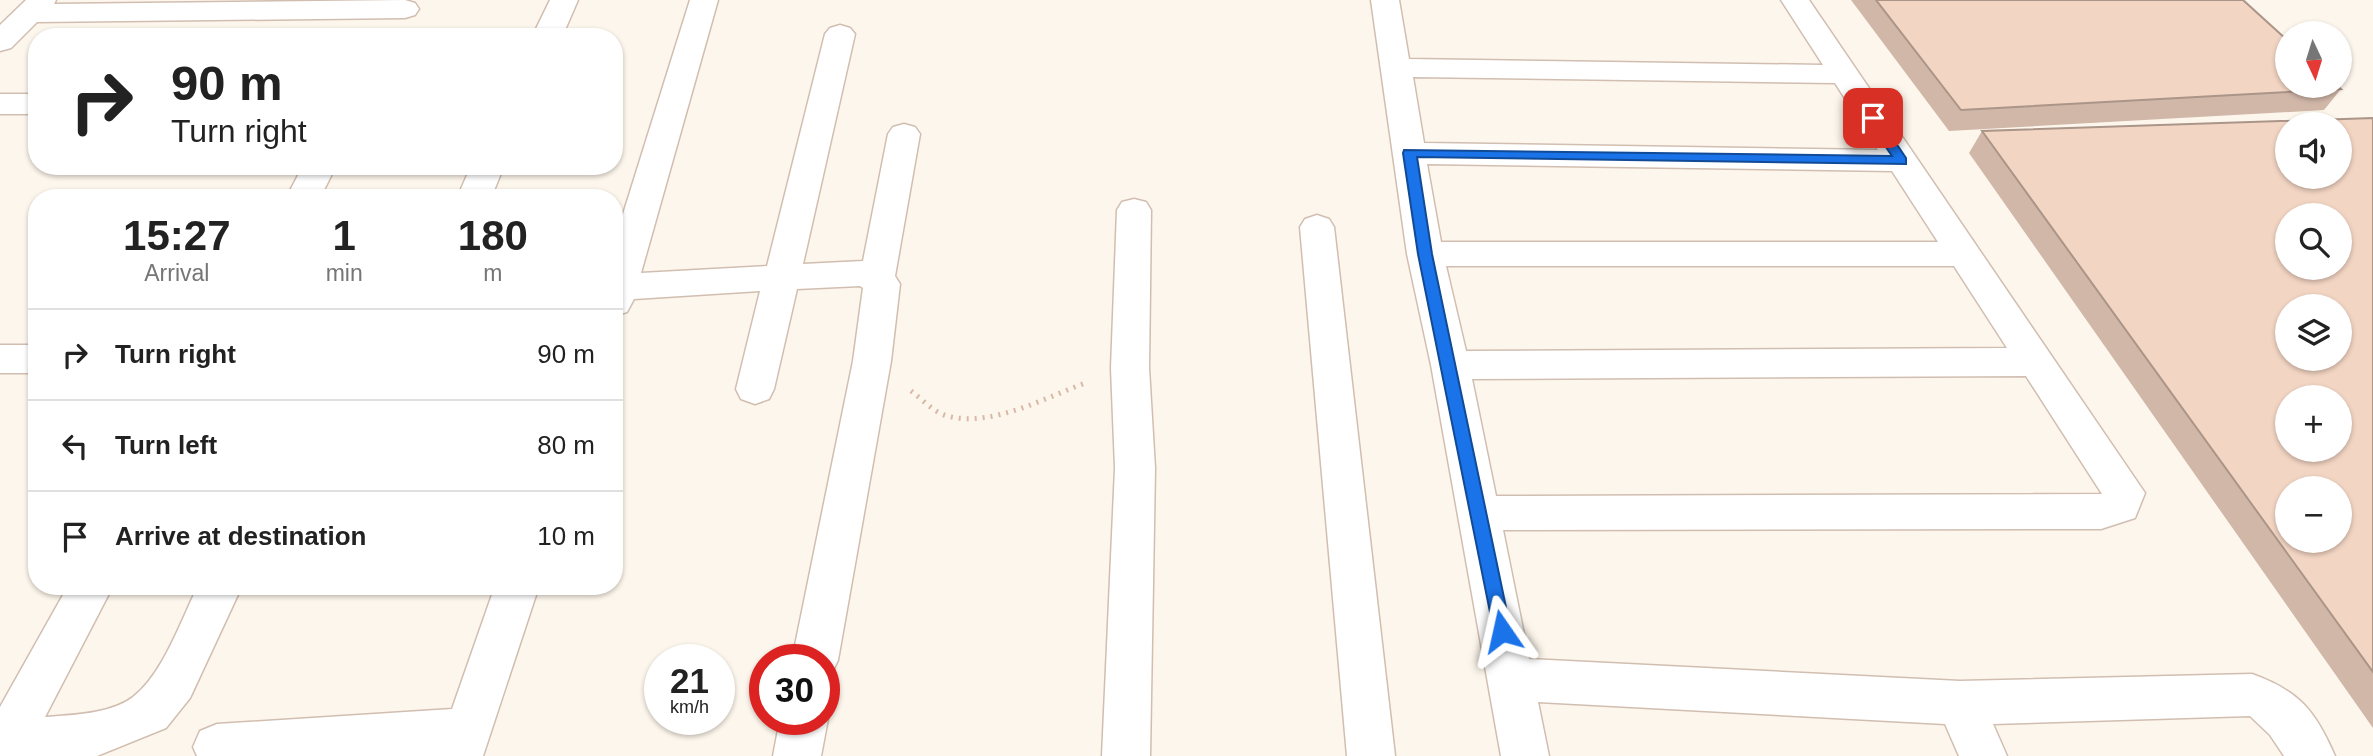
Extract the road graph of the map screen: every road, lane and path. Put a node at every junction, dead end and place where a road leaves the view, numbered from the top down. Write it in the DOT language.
graph roads {
  1 [pos="564,0"];
  2 [pos="704,0"];
  3 [pos="1385,0"];
  4 [pos="1795,0"];
  5 [pos="408,4"];
  6 [pos="35,6"];
  7 [pos="395,28"];
  8 [pos="551,28"];
  9 [pos="840,34"];
  10 [pos="0,42"];
  11 [pos="1396,68"];
  12 [pos="1844,74"];
  13 [pos="0,104"];
  14 [pos="28,104"];
  15 [pos="904,134"];
  16 [pos="1409,153"];
  17 [pos="1902,161"];
  18 [pos="1134,210"];
  19 [pos="1317,227"];
  20 [pos="1425,254"];
  21 [pos="1963,254"];
  22 [pos="623,269"];
  23 [pos="782,277"];
  24 [pos="877,278"];
  25 [pos="623,291"];
  26 [pos="0,359"];
  27 [pos="28,359"];
  28 [pos="872,361"];
  29 [pos="2035,362"];
  30 [pos="1450,365"];
  31 [pos="1130,368"];
  32 [pos="755,389"];
  33 [pos="1479,513"];
  34 [pos="86,595"];
  35 [pos="216,595"];
  36 [pos="514,595"];
  37 [pos="818,644"];
  38 [pos="1510,679"];
  39 [pos="1960,703"];
  40 [pos="801,735"];
  41 [pos="463,743"];
  42 [pos="218,747"];
  43 [pos="3,748"];
  44 [pos="797,756"];
  45 [pos="1126,756"];
  46 [pos="1371,756"];
  47 [pos="1525,756"];
  48 [pos="1983,756"];
  49 [pos="2311,756"];
  1 -- 8 [label="street"];
  2 -- 22 [label="street"];
  3 -- 11 [label="street"];
  4 -- 12 [label="street"];
  5 -- 6 [label="street"];
  5 -- 7 [label="street"];
  6 -- 10 [label="street"];
  9 -- 23 [label="street"];
  11 -- 12 [label="street"];
  11 -- 16 [label="street"];
  12 -- 17 [label="street"];
  13 -- 14 [label="street"];
  15 -- 24 [label="street"];
  16 -- 17 [label="street"];
  16 -- 20 [label="street"];
  17 -- 21 [label="street"];
  18 -- 31 [label="street"];
  19 -- 46 [label="street"];
  20 -- 21 [label="street"];
  20 -- 30 [label="street"];
  21 -- 29 [label="street"];
  23 -- 24 [label="street"];
  23 -- 25 [label="street"];
  23 -- 32 [label="street"];
  24 -- 28 [label="street"];
  26 -- 27 [label="street"];
  28 -- 31 [label="path"];
  28 -- 37 [label="street"];
  29 -- 30 [label="street"];
  29 -- 33 [label="street"];
  30 -- 33 [label="street"];
  31 -- 45 [label="street"];
  33 -- 38 [label="street"];
  34 -- 43 [label="street"];
  35 -- 43 [label="street"];
  36 -- 41 [label="street"];
  38 -- 39 [label="street"];
  38 -- 47 [label="street"];
  39 -- 48 [label="street"];
  39 -- 49 [label="street"];
  40 -- 44 [label="street"];
  41 -- 42 [label="street"];
}
